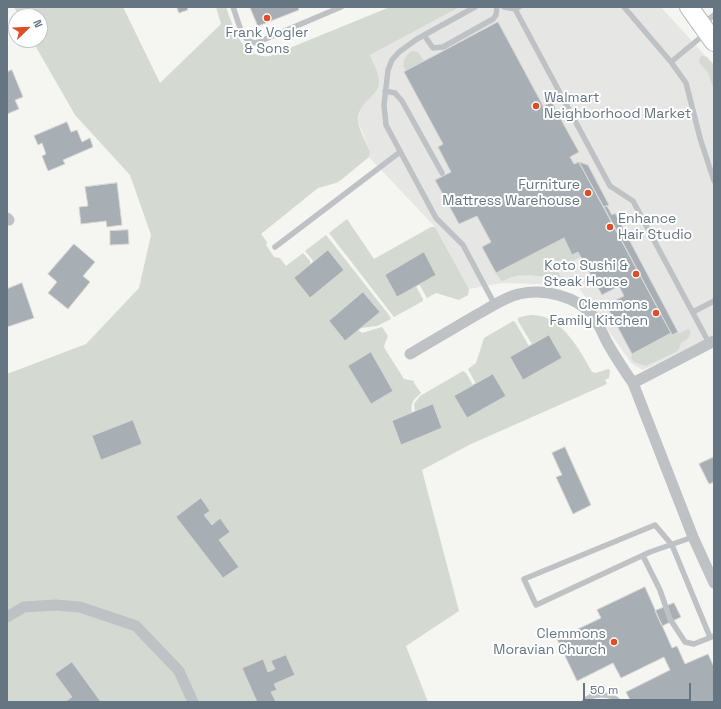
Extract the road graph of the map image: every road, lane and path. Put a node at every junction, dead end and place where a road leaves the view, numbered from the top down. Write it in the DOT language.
graph roads {
  1 [pos="233,7"];
  2 [pos="341,7"];
  3 [pos="475,7"];
  4 [pos="497,7"];
  5 [pos="504,7"];
  6 [pos="624,7"];
  7 [pos="689,7"];
  8 [pos="517,8"];
  9 [pos="709,28"];
  10 [pos="424,35"];
  11 [pos="671,62"];
  12 [pos="385,91"];
  13 [pos="400,152"];
  14 [pos="442,173"];
  15 [pos="714,181"];
  16 [pos="276,247"];
  17 [pos="714,301"];
  18 [pos="495,305"];
  19 [pos="693,312"];
  20 [pos="711,342"];
  21 [pos="410,354"];
  22 [pos="633,383"];
  23 [pos="693,537"];
  24 [pos="672,545"];
  25 [pos="643,556"];
  26 [pos="713,579"];
  27 [pos="7,617"];
  28 [pos="712,636"];
  29 [pos="193,702"];
  30 [pos="584,702"];
  31 [pos="619,702"];
  1 -- 2 [label="lane"];
  3 -- 10 [label="lane"];
  4 -- 10 [label="lane"];
  5 -- 8 [label="lane"];
  6 -- 11 [label="lane"];
  7 -- 9 [label="main road"];
  8 -- 19 [label="lane"];
  9 -- 11 [label="lane"];
  10 -- 12 [label="lane"];
  11 -- 15 [label="lane"];
  12 -- 13 [label="lane"];
  12 -- 14 [label="lane"];
  13 -- 16 [label="lane"];
  13 -- 18 [label="lane"];
  17 -- 19 [label="lane"];
  18 -- 21 [label="street"];
  18 -- 22 [label="street"];
  19 -- 20 [label="lane"];
  20 -- 22 [label="street"];
  22 -- 23 [label="street"];
  23 -- 24 [label="lane"];
  23 -- 26 [label="street"];
  24 -- 25 [label="lane"];
  24 -- 25 [label="lane"];
  24 -- 28 [label="lane"];
  25 -- 28 [label="lane"];
  27 -- 29 [label="street"];
  30 -- 31 [label="lane"];
}
